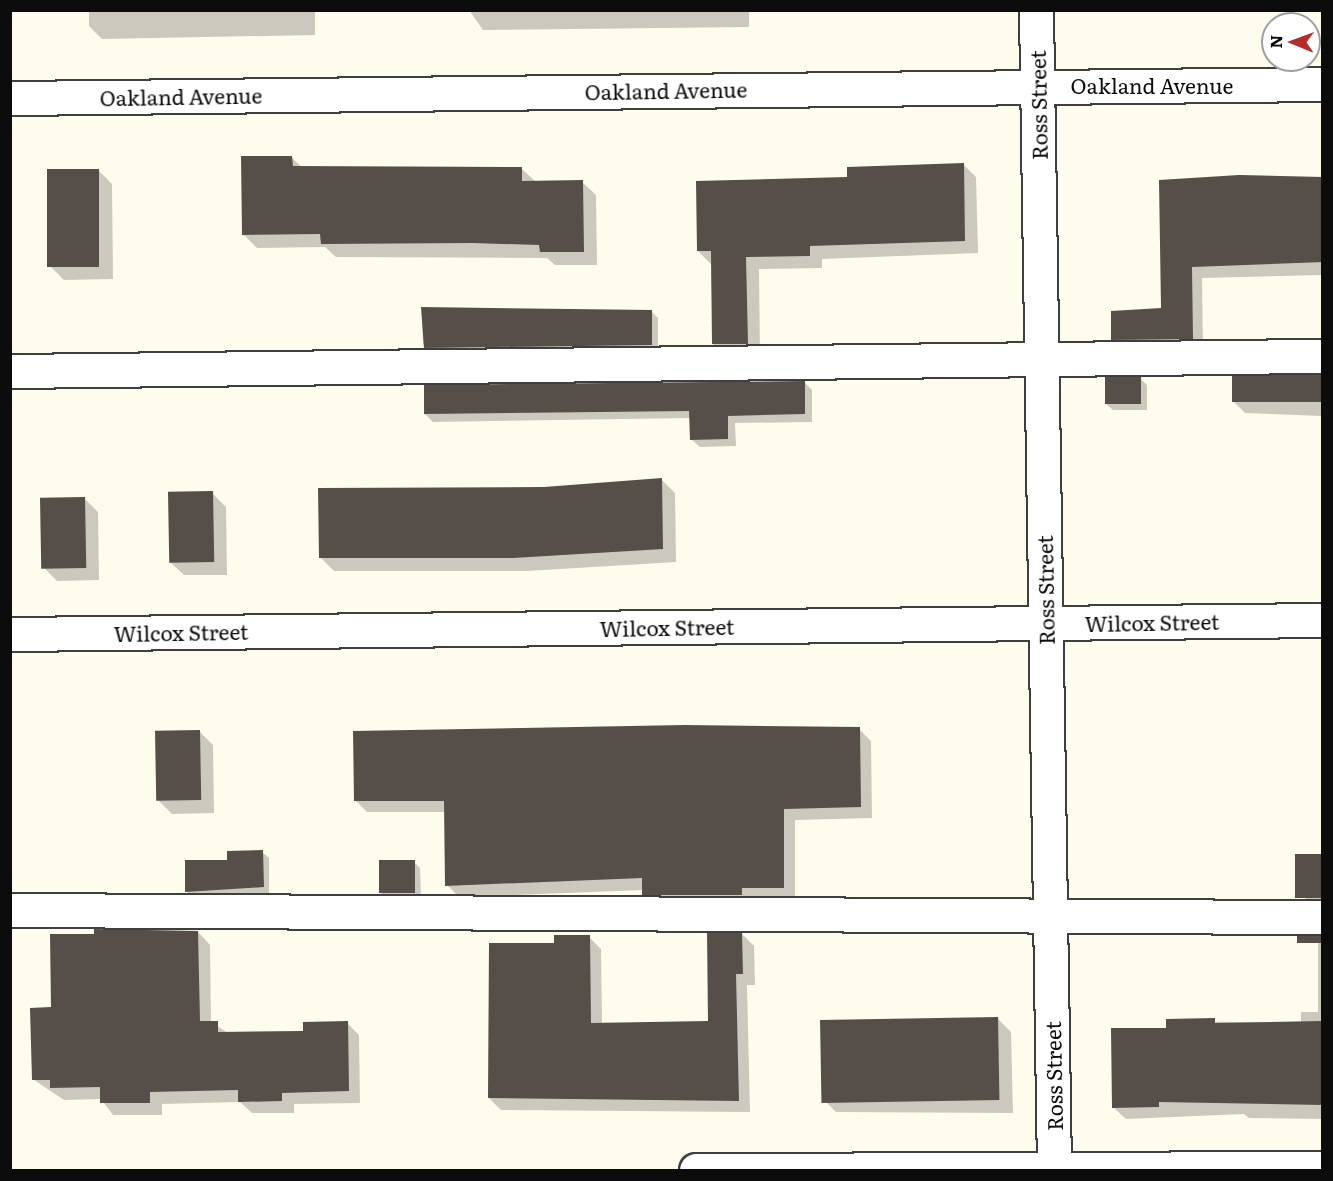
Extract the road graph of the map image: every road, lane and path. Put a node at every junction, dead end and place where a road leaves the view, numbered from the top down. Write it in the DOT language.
graph roads {
  1 [pos="1036,10"];
  2 [pos="1323,84"];
  3 [pos="1037,85"];
  4 [pos="10,98"];
  5 [pos="1323,356"];
  6 [pos="1041,357"];
  7 [pos="10,371"];
  8 [pos="1323,620"];
  9 [pos="1046,623"];
  10 [pos="10,634"];
  11 [pos="10,910"];
  12 [pos="1323,917"];
  13 [pos="1050,918"];
  14 [pos="1323,1168"];
  15 [pos="1054,1169"];
  16 [pos="696,1170"];
  1 -- 3 [label="street, Ross Street"];
  2 -- 3 [label="street, Oakland Avenue"];
  3 -- 4 [label="street, Oakland Avenue"];
  3 -- 6 [label="street, Ross Street"];
  5 -- 6 [label="street"];
  6 -- 7 [label="street"];
  6 -- 9 [label="street, Ross Street"];
  8 -- 9 [label="street, Wilcox Street"];
  9 -- 10 [label="street, Wilcox Street"];
  9 -- 13 [label="street, Ross Street"];
  11 -- 13 [label="street"];
  12 -- 13 [label="street"];
  13 -- 15 [label="street, Ross Street"];
  14 -- 15 [label="street"];
  15 -- 16 [label="street"];
}
